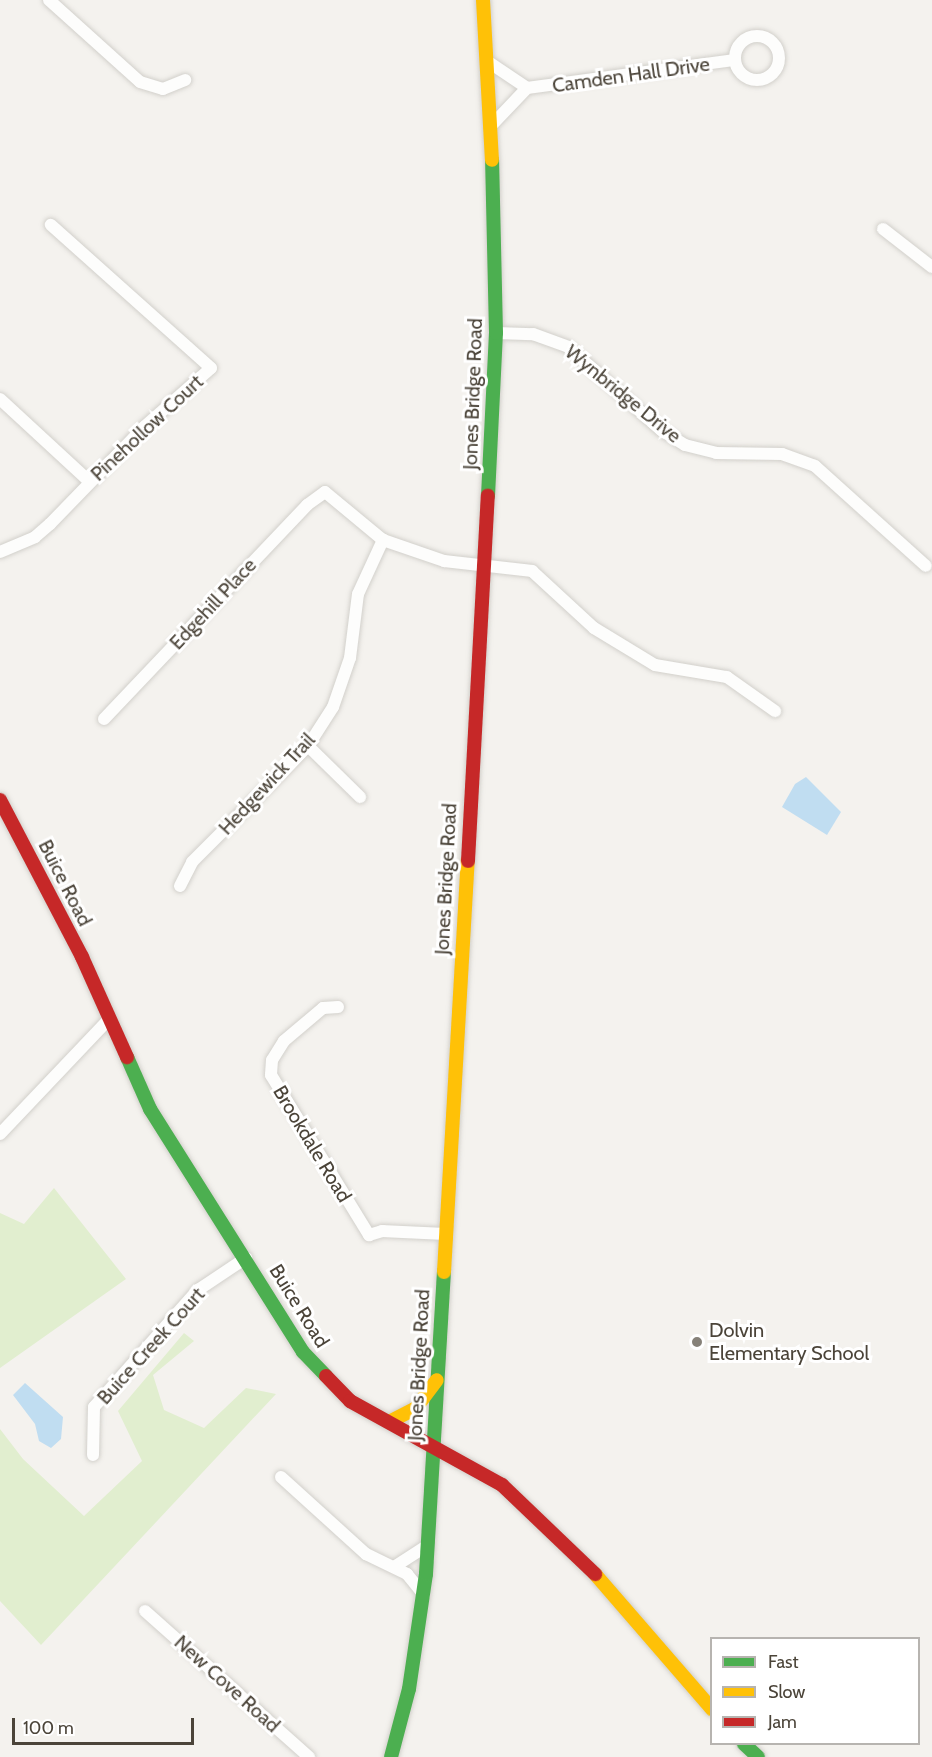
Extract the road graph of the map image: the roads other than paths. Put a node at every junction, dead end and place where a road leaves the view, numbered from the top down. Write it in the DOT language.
graph roads {
  1 [pos="49,0"];
  2 [pos="483,0"];
  3 [pos="735,60"];
  4 [pos="487,61"];
  5 [pos="185,80"];
  6 [pos="527,88"];
  7 [pos="491,126"];
  8 [pos="51,225"];
  9 [pos="883,229"];
  10 [pos="932,267"];
  11 [pos="495,333"];
  12 [pos="0,399"];
  13 [pos="90,482"];
  14 [pos="383,540"];
  15 [pos="0,552"];
  16 [pos="485,564"];
  17 [pos="926,566"];
  18 [pos="775,711"];
  19 [pos="104,719"];
  20 [pos="308,746"];
  21 [pos="360,797"];
  22 [pos="0,800"];
  23 [pos="180,886"];
  24 [pos="338,1006"];
  25 [pos="109,1019"];
  26 [pos="0,1134"];
  27 [pos="445,1234"];
  28 [pos="246,1258"];
  29 [pos="438,1379"];
  30 [pos="389,1422"];
  31 [pos="434,1444"];
  32 [pos="93,1455"];
  33 [pos="281,1478"];
  34 [pos="428,1545"];
  35 [pos="394,1567"];
  36 [pos="424,1595"];
  37 [pos="145,1611"];
  38 [pos="710,1708"];
  39 [pos="746,1745"];
  40 [pos="309,1757"];
  41 [pos="391,1757"];
  42 [pos="758,1757"];
  1 -- 5 [label="street"];
  2 -- 4 [label="main road, Jones Bridge Road"];
  3 -- 6 [label="street, Camden Hall Drive"];
  4 -- 6 [label="street, Camden Hall Drive"];
  4 -- 7 [label="main road, Jones Bridge Road"];
  6 -- 7 [label="street, Camden Hall Drive"];
  7 -- 11 [label="main road, Jones Bridge Road"];
  8 -- 13 [label="street, Pinehollow Court"];
  9 -- 10 [label="street"];
  11 -- 16 [label="main road, Jones Bridge Road"];
  11 -- 17 [label="street, Wynbridge Drive"];
  12 -- 13 [label="street"];
  13 -- 15 [label="street, Pinehollow Court"];
  14 -- 16 [label="street"];
  14 -- 19 [label="street, Edgehill Place"];
  14 -- 20 [label="street, Hedgewick Trail"];
  16 -- 18 [label="street"];
  16 -- 27 [label="main road, Jones Bridge Road"];
  20 -- 21 [label="street"];
  20 -- 23 [label="street, Hedgewick Trail"];
  22 -- 25 [label="main road, Buice Road"];
  24 -- 27 [label="street, Brookdale Road"];
  25 -- 26 [label="street"];
  25 -- 28 [label="main road, Buice Road"];
  27 -- 29 [label="main road, Jones Bridge Road"];
  28 -- 30 [label="main road, Buice Road"];
  28 -- 32 [label="street, Buice Creek Court"];
  29 -- 30 [label="main road"];
  29 -- 31 [label="main road, Jones Bridge Road"];
  30 -- 31 [label="main road, Buice Road"];
  31 -- 34 [label="main road, Jones Bridge Road"];
  31 -- 38 [label="main road, Buice Road"];
  33 -- 35 [label="street"];
  34 -- 35 [label="street"];
  34 -- 36 [label="main road, Jones Bridge Road"];
  35 -- 36 [label="street"];
  36 -- 41 [label="main road, Jones Bridge Road"];
  37 -- 40 [label="street, New Cove Road"];
  39 -- 42 [label="main road"];
}
